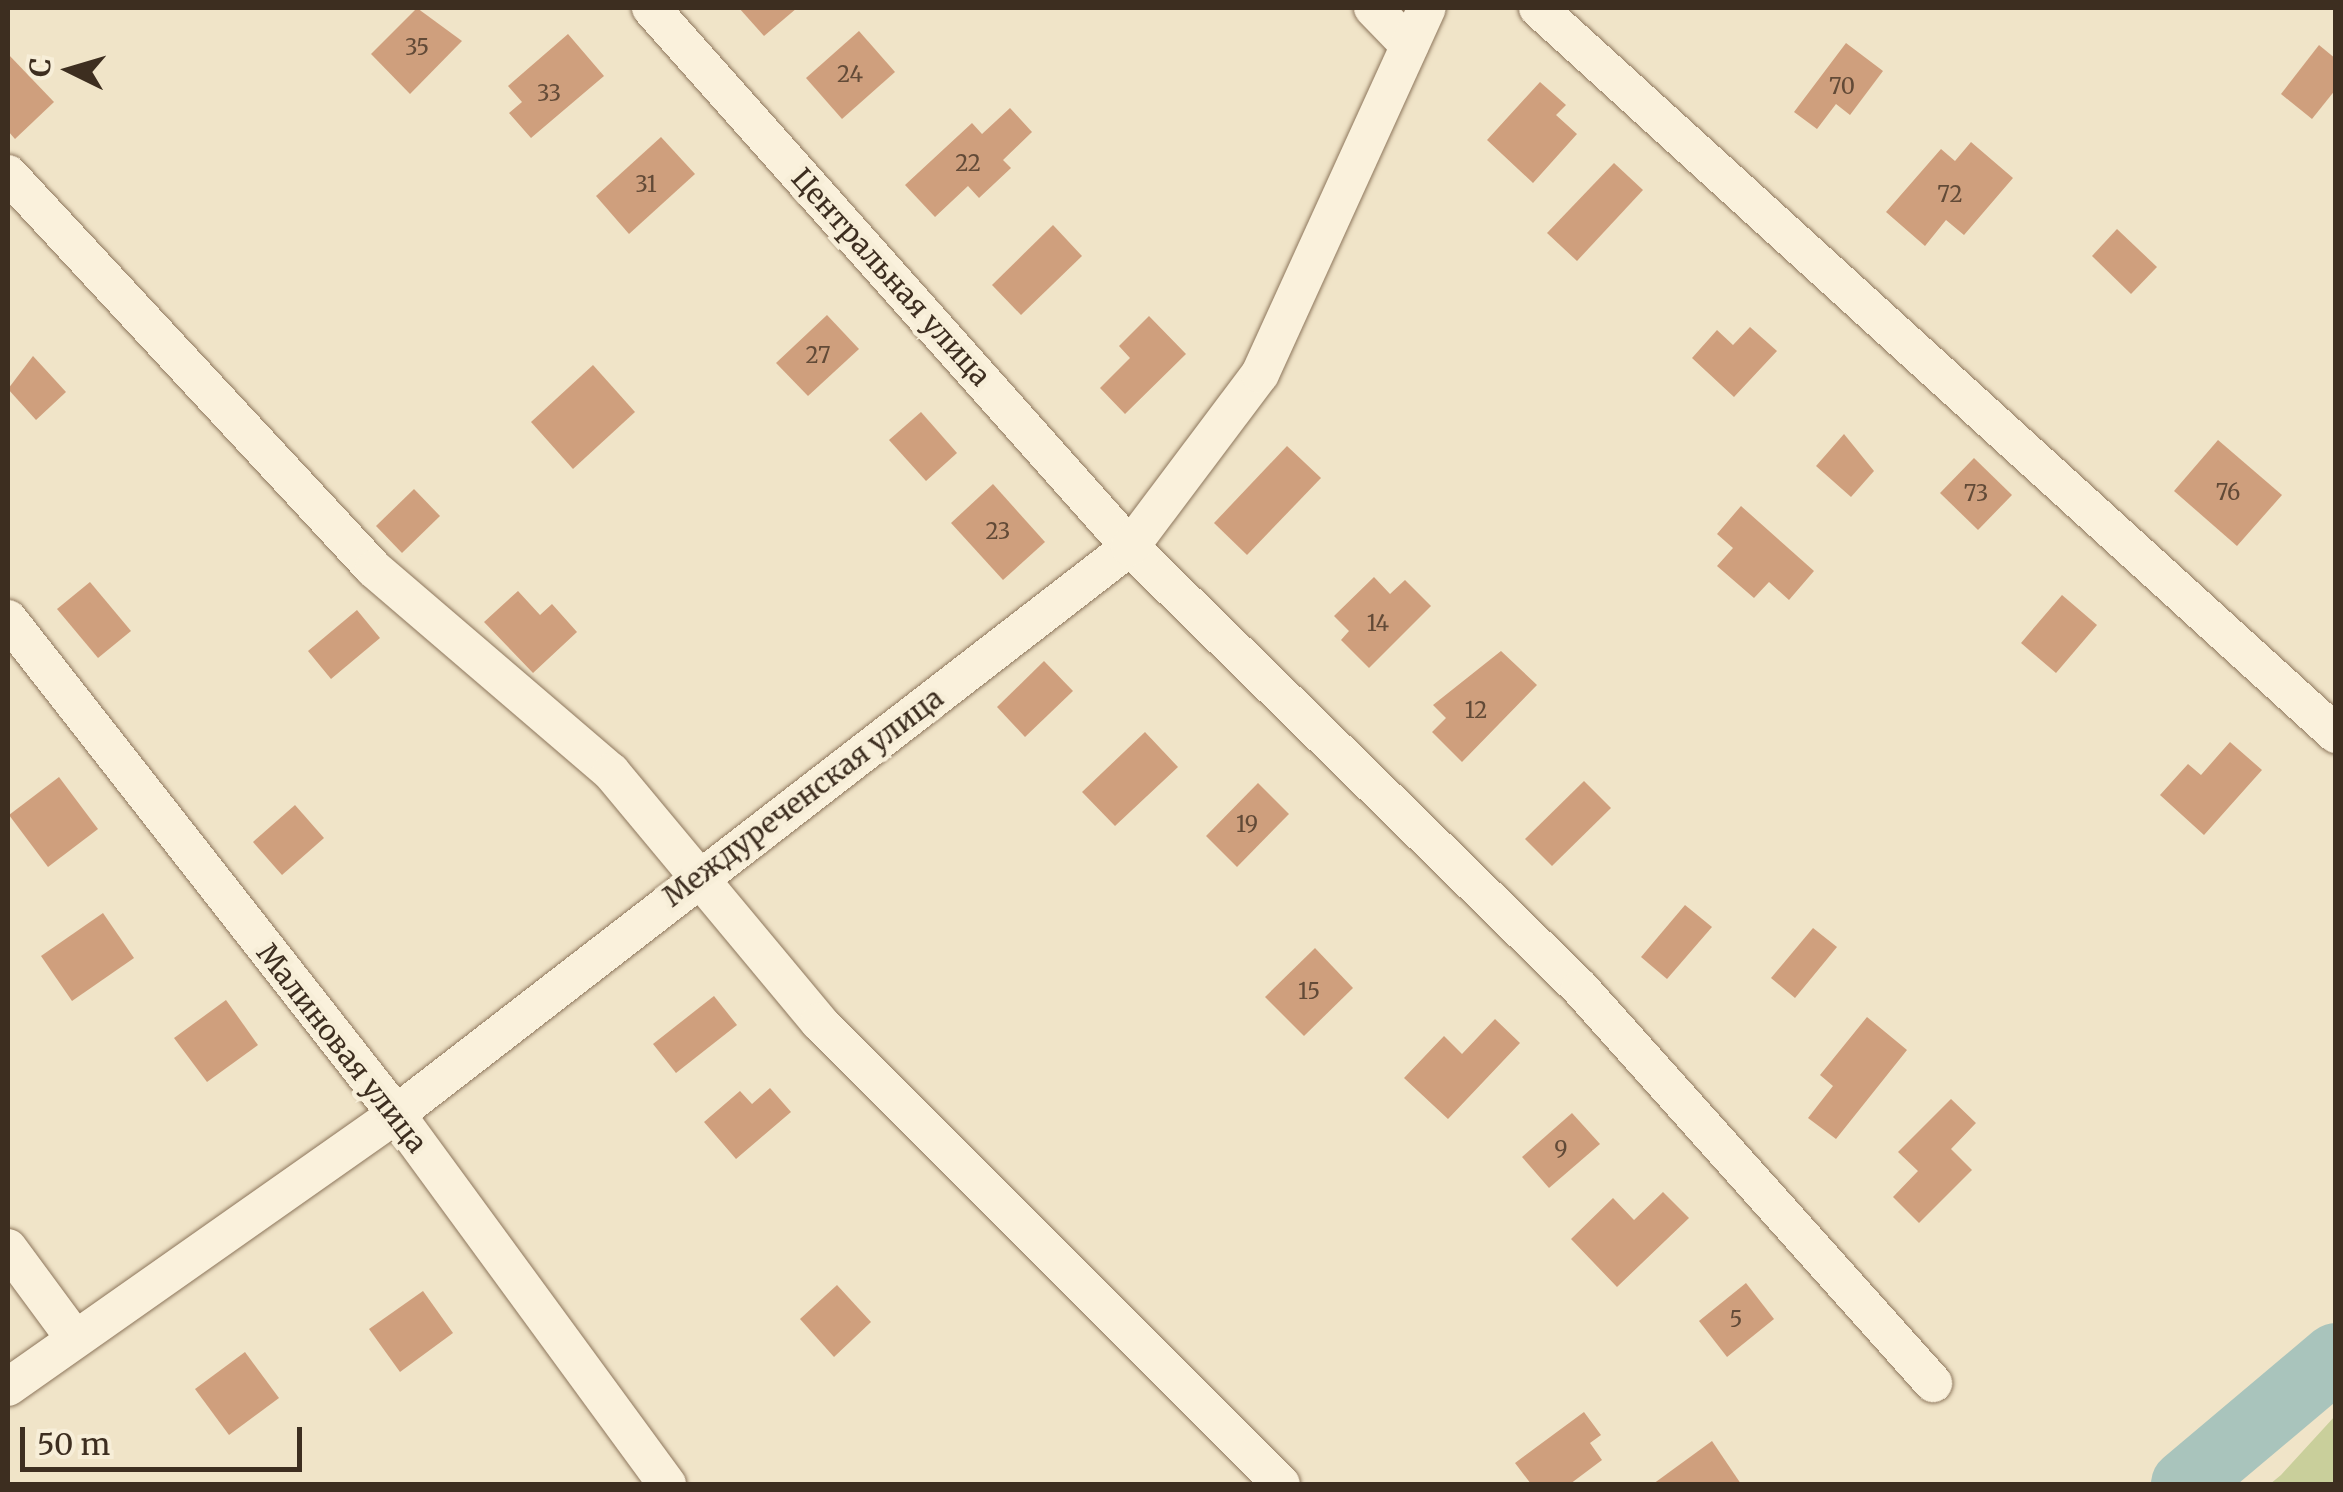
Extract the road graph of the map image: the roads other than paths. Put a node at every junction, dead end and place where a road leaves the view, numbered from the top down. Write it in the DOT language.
graph roads {
  1 [pos="651,8"];
  2 [pos="1373,8"];
  3 [pos="1426,8"];
  4 [pos="1538,8"];
  5 [pos="1409,45"];
  6 [pos="8,174"];
  7 [pos="1130,547"];
  8 [pos="8,618"];
  9 [pos="2336,734"];
  10 [pos="704,872"];
  11 [pos="396,1114"];
  12 [pos="8,1248"];
  13 [pos="75,1338"];
  14 [pos="1934,1382"];
  15 [pos="8,1387"];
  16 [pos="667,1484"];
  17 [pos="1281,1484"];
  1 -- 7 [label="street, Центральная улица"];
  2 -- 5 [label="street"];
  3 -- 5 [label="street, Междуреченская улица"];
  4 -- 9 [label="street"];
  5 -- 7 [label="street, Междуреченская улица"];
  6 -- 10 [label="street"];
  7 -- 10 [label="street, Междуреченская улица"];
  7 -- 14 [label="street, Центральная улица"];
  8 -- 11 [label="street, Малиновая улица"];
  10 -- 11 [label="street, Междуреченская улица"];
  10 -- 17 [label="street"];
  11 -- 13 [label="street, Междуреченская улица"];
  11 -- 16 [label="street, Малиновая улица"];
  12 -- 13 [label="street"];
  13 -- 15 [label="street, Междуреченская улица"];
}
